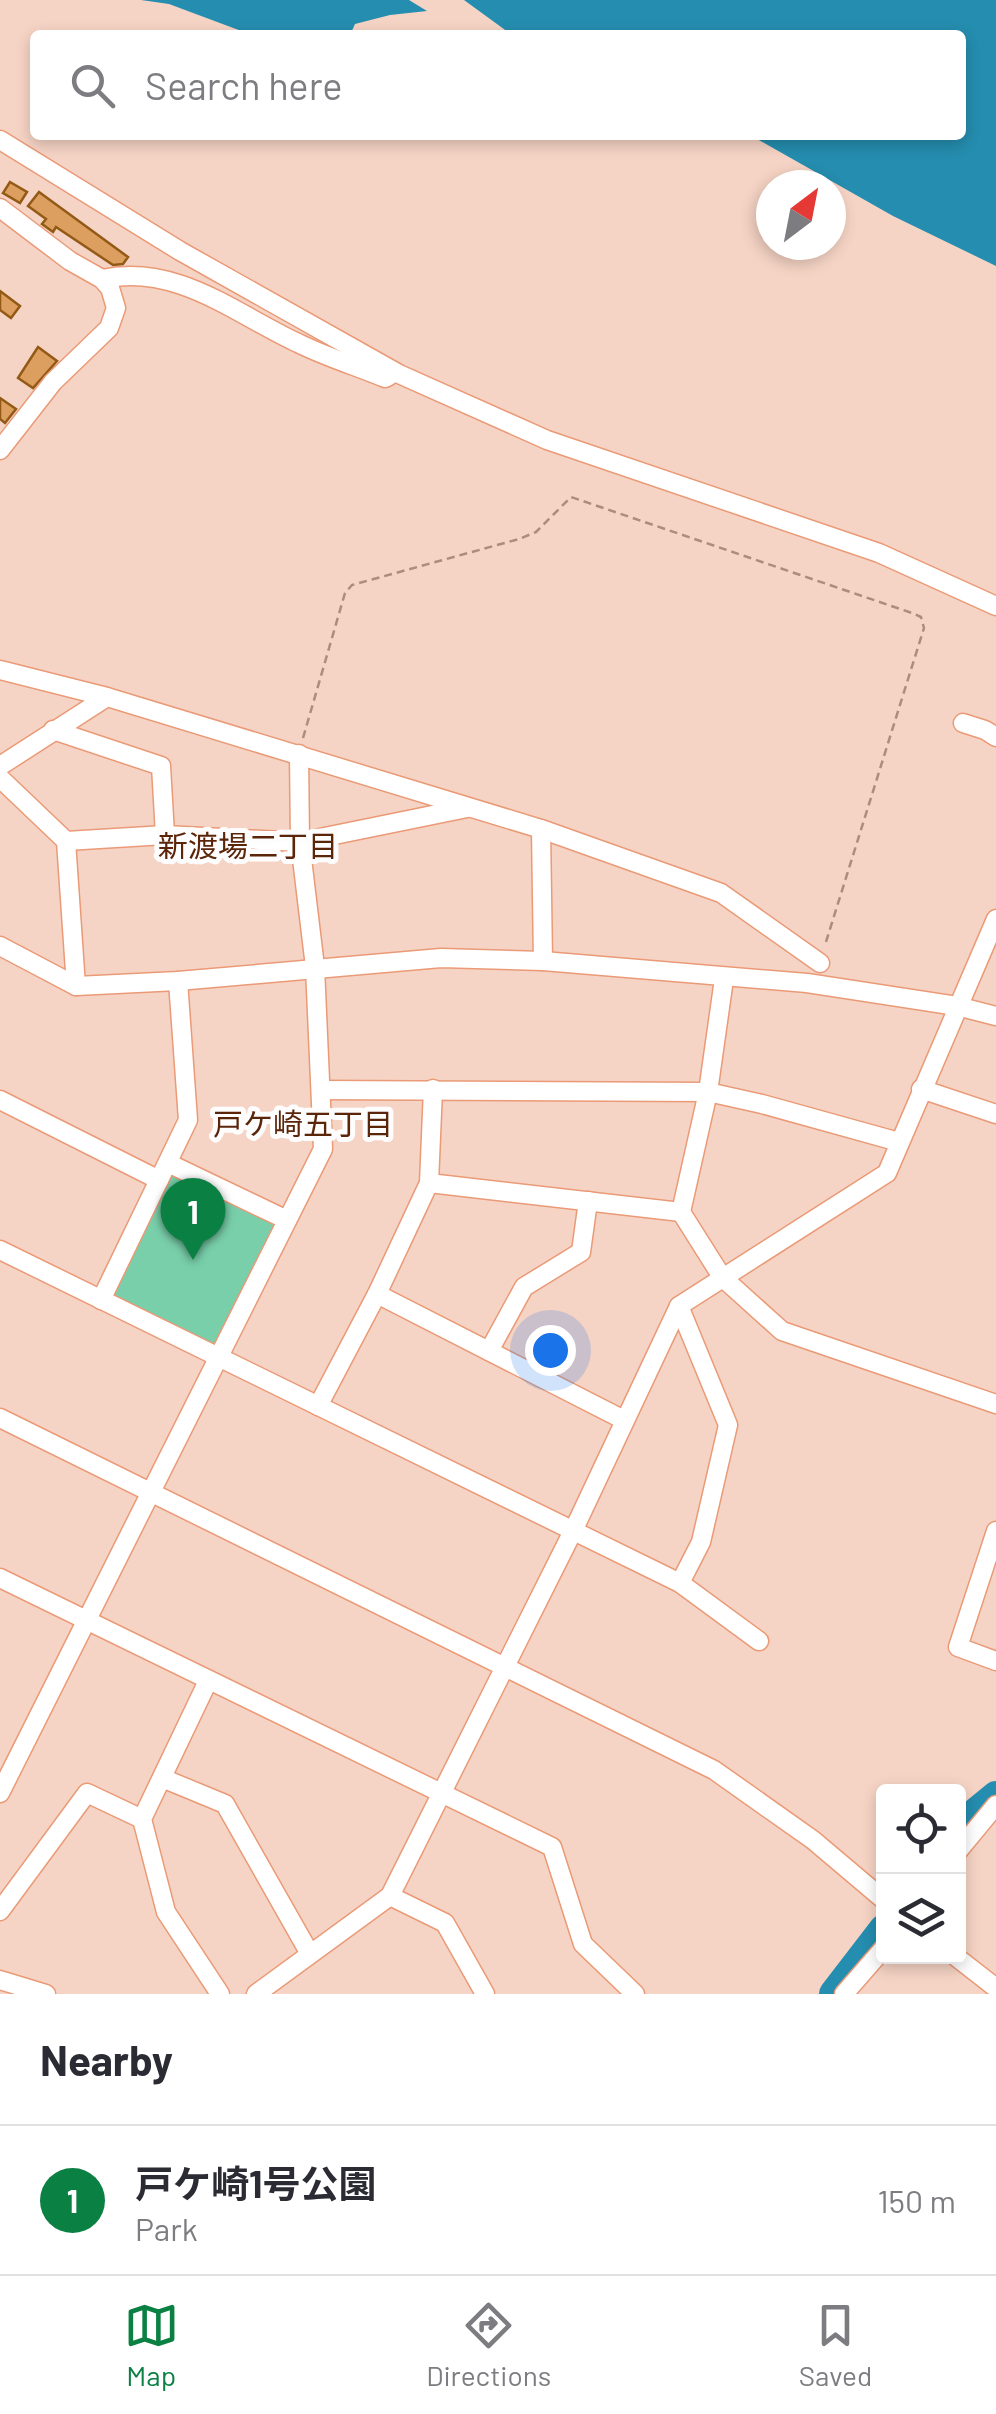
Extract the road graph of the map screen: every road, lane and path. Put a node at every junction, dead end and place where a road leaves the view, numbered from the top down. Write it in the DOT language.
graph roads {
  1 [pos="0,140"];
  2 [pos="0,208"];
  3 [pos="102,279"];
  4 [pos="399,374"];
  5 [pos="0,450"];
  6 [pos="996,606"];
  7 [pos="0,670"];
  8 [pos="106,697"];
  9 [pos="964,723"];
  10 [pos="53,730"];
  11 [pos="996,737"];
  12 [pos="299,754"];
  13 [pos="0,766"];
  14 [pos="0,778"];
  15 [pos="471,808"];
  16 [pos="541,829"];
  17 [pos="165,834"];
  18 [pos="66,842"];
  19 [pos="300,842"];
  20 [pos="996,919"];
  21 [pos="0,946"];
  22 [pos="543,962"];
  23 [pos="820,963"];
  24 [pos="315,967"];
  25 [pos="724,978"];
  26 [pos="178,981"];
  27 [pos="76,986"];
  28 [pos="958,1006"];
  29 [pos="996,1016"];
  30 [pos="921,1089"];
  31 [pos="322,1090"];
  32 [pos="432,1090"];
  33 [pos="708,1092"];
  34 [pos="0,1100"];
  35 [pos="996,1114"];
  36 [pos="900,1142"];
  37 [pos="164,1171"];
  38 [pos="429,1183"];
  39 [pos="588,1201"];
  40 [pos="681,1212"];
  41 [pos="287,1220"];
  42 [pos="0,1250"];
  43 [pos="722,1278"];
  44 [pos="377,1294"];
  45 [pos="100,1300"];
  46 [pos="680,1306"];
  47 [pos="489,1351"];
  48 [pos="218,1358"];
  49 [pos="996,1404"];
  50 [pos="318,1406"];
  51 [pos="0,1418"];
  52 [pos="624,1420"];
  53 [pos="150,1492"];
  54 [pos="574,1528"];
  55 [pos="996,1531"];
  56 [pos="0,1578"];
  57 [pos="680,1583"];
  58 [pos="86,1620"];
  59 [pos="759,1641"];
  60 [pos="996,1660"];
  61 [pos="503,1666"];
  62 [pos="208,1680"];
  63 [pos="162,1778"];
  64 [pos="442,1792"];
  65 [pos="0,1794"];
  66 [pos="994,1811"];
  67 [pos="142,1819"];
  68 [pos="966,1842"];
  69 [pos="876,1893"];
  70 [pos="390,1896"];
  71 [pos="0,1911"];
  72 [pos="310,1954"];
  73 [pos="876,1957"];
  74 [pos="965,1964"];
  75 [pos="1,1984"];
  76 [pos="996,1988"];
  77 [pos="46,1994"];
  78 [pos="220,1994"];
  79 [pos="256,1994"];
  80 [pos="485,1994"];
  81 [pos="635,1994"];
  82 [pos="844,1994"];
  1 -- 4 [label="street"];
  2 -- 3 [label="street"];
  3 -- 4 [label="street"];
  3 -- 5 [label="street"];
  4 -- 6 [label="street"];
  7 -- 8 [label="street"];
  8 -- 10 [label="street"];
  8 -- 12 [label="street"];
  9 -- 11 [label="street"];
  10 -- 13 [label="street"];
  10 -- 17 [label="street"];
  12 -- 15 [label="street"];
  12 -- 19 [label="street"];
  12 -- 23 [label="path"];
  14 -- 18 [label="street"];
  15 -- 16 [label="street"];
  15 -- 19 [label="street"];
  16 -- 22 [label="street"];
  16 -- 23 [label="street"];
  17 -- 18 [label="street"];
  17 -- 19 [label="street"];
  18 -- 27 [label="street"];
  19 -- 24 [label="street"];
  20 -- 28 [label="street"];
  21 -- 27 [label="street"];
  22 -- 24 [label="street"];
  22 -- 25 [label="street"];
  24 -- 26 [label="street"];
  24 -- 31 [label="street"];
  25 -- 28 [label="street"];
  25 -- 33 [label="street"];
  26 -- 27 [label="street"];
  26 -- 37 [label="street"];
  28 -- 29 [label="street"];
  28 -- 30 [label="street"];
  30 -- 35 [label="street"];
  30 -- 36 [label="street"];
  31 -- 32 [label="street"];
  31 -- 41 [label="street"];
  32 -- 33 [label="street"];
  32 -- 38 [label="street"];
  33 -- 36 [label="street"];
  33 -- 40 [label="street"];
  34 -- 37 [label="street"];
  36 -- 43 [label="street"];
  37 -- 41 [label="street"];
  37 -- 45 [label="street"];
  38 -- 39 [label="street"];
  38 -- 44 [label="street"];
  39 -- 40 [label="street"];
  39 -- 47 [label="street"];
  40 -- 43 [label="street"];
  41 -- 48 [label="street"];
  42 -- 45 [label="street"];
  43 -- 46 [label="street"];
  43 -- 49 [label="street"];
  44 -- 47 [label="street"];
  44 -- 50 [label="street"];
  45 -- 48 [label="street"];
  46 -- 52 [label="street"];
  46 -- 57 [label="street"];
  47 -- 52 [label="street"];
  48 -- 50 [label="street"];
  48 -- 53 [label="street"];
  50 -- 54 [label="street"];
  51 -- 53 [label="street"];
  52 -- 54 [label="street"];
  53 -- 58 [label="street"];
  53 -- 61 [label="street"];
  54 -- 57 [label="street"];
  54 -- 61 [label="street"];
  55 -- 60 [label="street"];
  56 -- 58 [label="street"];
  57 -- 59 [label="street"];
  58 -- 62 [label="street"];
  58 -- 65 [label="street"];
  61 -- 64 [label="street"];
  61 -- 69 [label="street"];
  62 -- 63 [label="street"];
  62 -- 64 [label="street"];
  63 -- 67 [label="street"];
  63 -- 72 [label="street"];
  64 -- 70 [label="street"];
  64 -- 81 [label="street"];
  66 -- 68 [label="street"];
  67 -- 71 [label="street"];
  67 -- 78 [label="street"];
  70 -- 72 [label="street"];
  70 -- 80 [label="street"];
  72 -- 79 [label="street"];
  73 -- 82 [label="street"];
  74 -- 76 [label="street"];
  75 -- 77 [label="street"];
}
